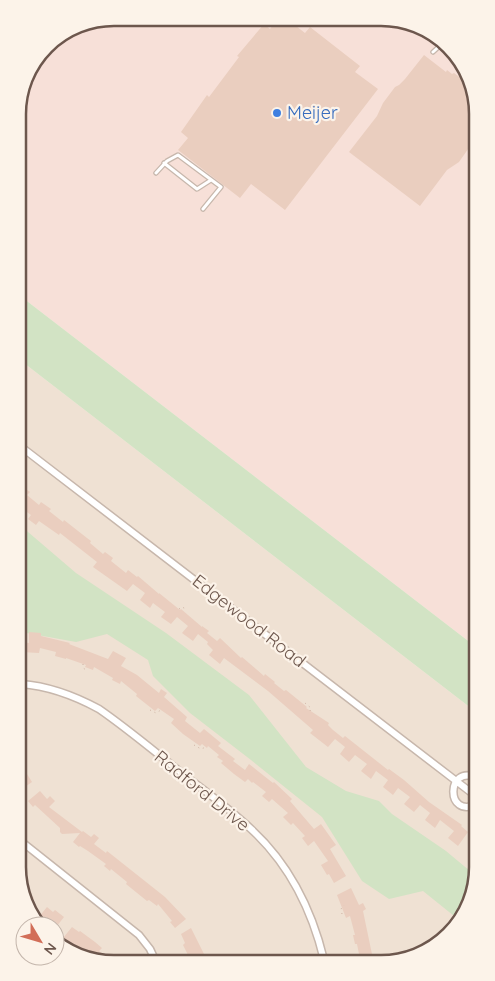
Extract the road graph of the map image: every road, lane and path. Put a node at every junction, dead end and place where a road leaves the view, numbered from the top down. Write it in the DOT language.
graph roads {
  1 [pos="438,47"];
  2 [pos="433,52"];
  3 [pos="164,163"];
  4 [pos="156,173"];
  5 [pos="212,180"];
  6 [pos="203,209"];
  7 [pos="26,451"];
  8 [pos="179,609"];
  9 [pos="186,609"];
  10 [pos="83,664"];
  11 [pos="88,671"];
  12 [pos="26,685"];
  13 [pos="305,703"];
  14 [pos="150,710"];
  15 [pos="161,710"];
  16 [pos="310,711"];
  17 [pos="194,746"];
  18 [pos="206,747"];
  19 [pos="469,777"];
  20 [pos="456,781"];
  21 [pos="469,791"];
  22 [pos="469,806"];
  23 [pos="26,845"];
  24 [pos="344,905"];
  25 [pos="342,914"];
  26 [pos="153,955"];
  27 [pos="323,955"];
  1 -- 2 [label="lane"];
  3 -- 4 [label="lane"];
  3 -- 5 [label="lane"];
  3 -- 5 [label="lane"];
  5 -- 6 [label="lane"];
  7 -- 20 [label="street, Edgewood Road"];
  8 -- 9 [label="path"];
  10 -- 11 [label="path"];
  12 -- 27 [label="street, Radford Drive"];
  13 -- 16 [label="path"];
  14 -- 15 [label="path"];
  17 -- 18 [label="path"];
  19 -- 20 [label="street"];
  20 -- 21 [label="street, Edgewood Road"];
  20 -- 22 [label="street"];
  23 -- 26 [label="street"];
  24 -- 25 [label="path"];
}
